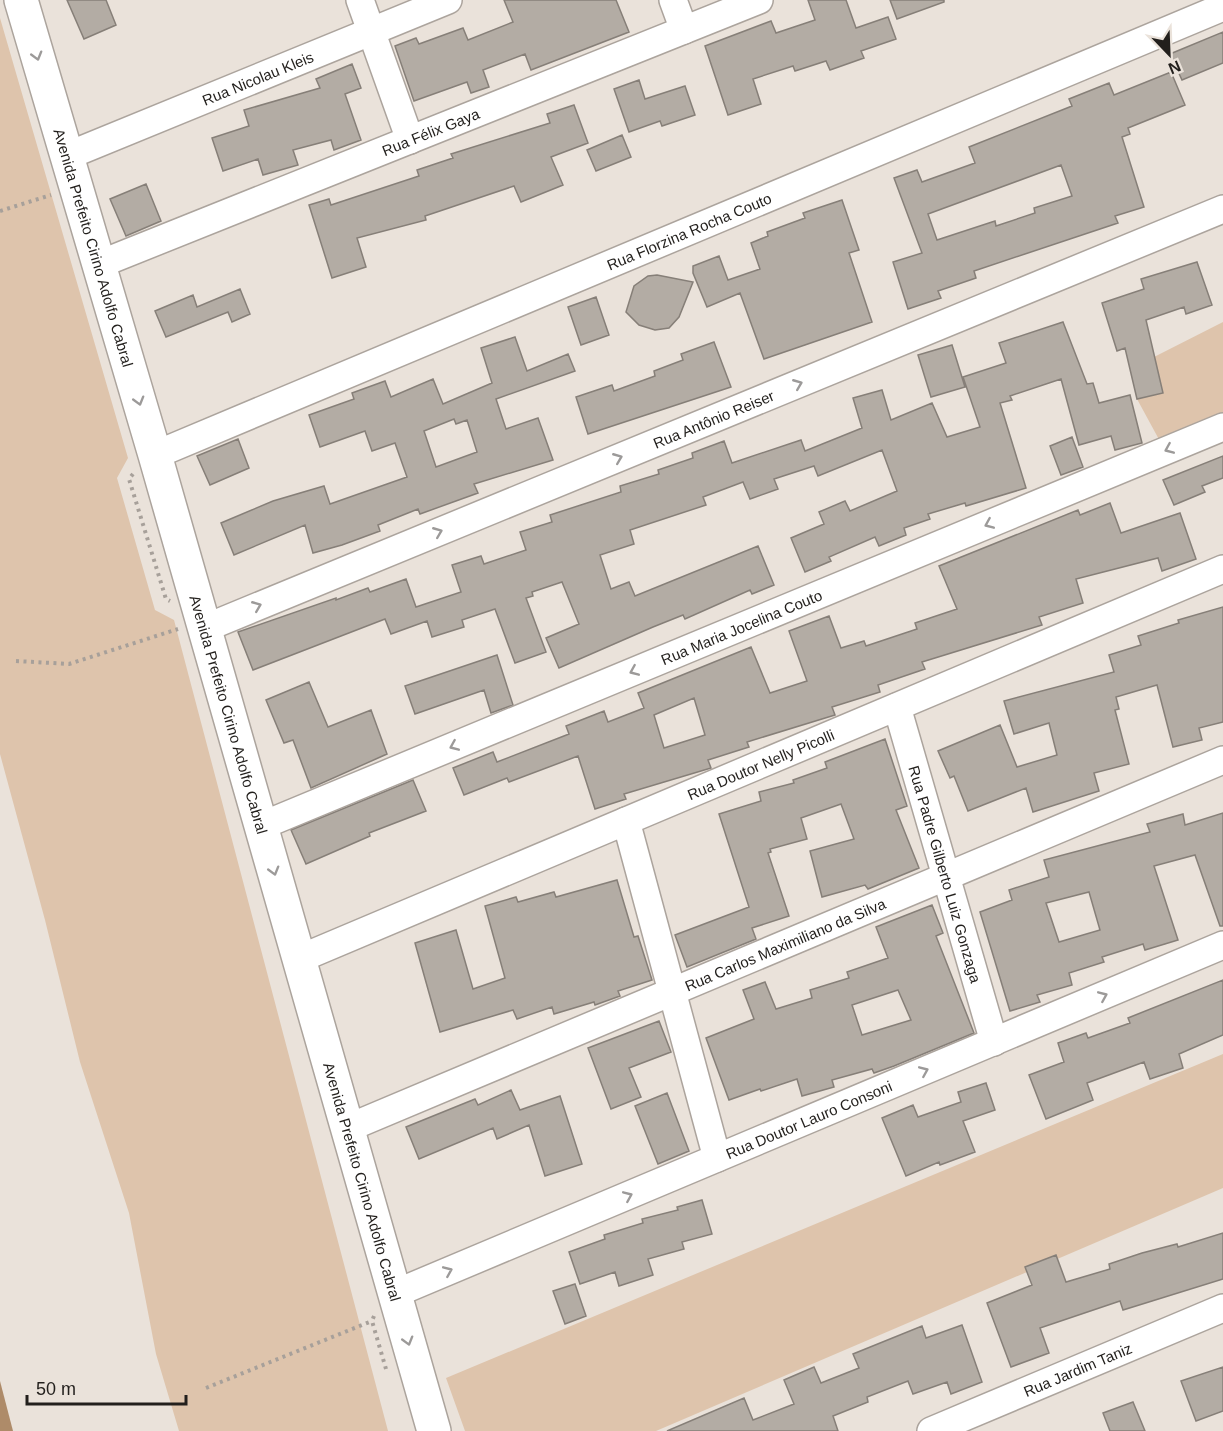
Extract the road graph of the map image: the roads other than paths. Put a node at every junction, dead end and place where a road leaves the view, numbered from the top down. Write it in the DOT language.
graph roads {
  1 [pos="21,0"];
  2 [pos="360,0"];
  3 [pos="448,0"];
  4 [pos="673,0"];
  5 [pos="759,0"];
  6 [pos="1223,7"];
  7 [pos="684,30"];
  8 [pos="373,31"];
  9 [pos="410,140"];
  10 [pos="67,156"];
  11 [pos="1223,209"];
  12 [pos="100,264"];
  13 [pos="1223,427"];
  14 [pos="155,455"];
  15 [pos="1223,568"];
  16 [pos="191,629"];
  17 [pos="897,707"];
  18 [pos="1223,760"];
  19 [pos="626,821"];
  20 [pos="261,826"];
  21 [pos="946,877"];
  22 [pos="1223,945"];
  23 [pos="299,959"];
  24 [pos="672,991"];
  25 [pos="994,1042"];
  26 [pos="348,1128"];
  27 [pos="717,1158"];
  28 [pos="394,1294"];
  29 [pos="1223,1308"];
  30 [pos="434,1431"];
  31 [pos="931,1431"];
  1 -- 10 [label="main road, Avenida Prefeito Cirino Adolfo Cabral, one-way"];
  2 -- 8 [label="street"];
  3 -- 8 [label="street, Rua Nicolau Kleis"];
  4 -- 7 [label="street"];
  5 -- 7 [label="street, Rua Félix Gaya"];
  6 -- 14 [label="street, Rua Florzina Rocha Couto"];
  7 -- 9 [label="street, Rua Félix Gaya"];
  8 -- 9 [label="street"];
  8 -- 10 [label="street, Rua Nicolau Kleis"];
  9 -- 12 [label="street, Rua Félix Gaya"];
  10 -- 12 [label="main road, Avenida Prefeito Cirino Adolfo Cabral"];
  16 -- 11 [label="street, Rua Antônio Reiser, one-way"];
  12 -- 14 [label="main road, Avenida Prefeito Cirino Adolfo Cabral, one-way"];
  13 -- 20 [label="street, Rua Maria Jocelina Couto, one-way"];
  14 -- 16 [label="main road, Avenida Prefeito Cirino Adolfo Cabral"];
  15 -- 17 [label="street, Rua Doutor Nelly Picolli"];
  16 -- 20 [label="main road, Avenida Prefeito Cirino Adolfo Cabral"];
  17 -- 19 [label="street, Rua Doutor Nelly Picolli"];
  17 -- 21 [label="street, Rua Padre Gilberto Luiz Gonzaga"];
  18 -- 21 [label="street, Rua Carlos Maximiliano da Silva"];
  19 -- 23 [label="street, Rua Doutor Nelly Picolli"];
  19 -- 24 [label="street"];
  20 -- 23 [label="main road, Avenida Prefeito Cirino Adolfo Cabral, one-way"];
  21 -- 24 [label="street, Rua Carlos Maximiliano da Silva"];
  21 -- 25 [label="street, Rua Padre Gilberto Luiz Gonzaga"];
  25 -- 22 [label="street, Rua Doutor Lauro Consoni, one-way"];
  23 -- 26 [label="main road, Avenida Prefeito Cirino Adolfo Cabral"];
  24 -- 26 [label="street, Rua Carlos Maximiliano da Silva"];
  24 -- 27 [label="street"];
  27 -- 25 [label="street, Rua Doutor Lauro Consoni, one-way"];
  26 -- 28 [label="main road, Avenida Prefeito Cirino Adolfo Cabral"];
  28 -- 27 [label="street, Rua Doutor Lauro Consoni, one-way"];
  28 -- 30 [label="main road, Avenida Prefeito Cirino Adolfo Cabral, one-way"];
  29 -- 31 [label="street, Rua Jardim Taniz"];
}
